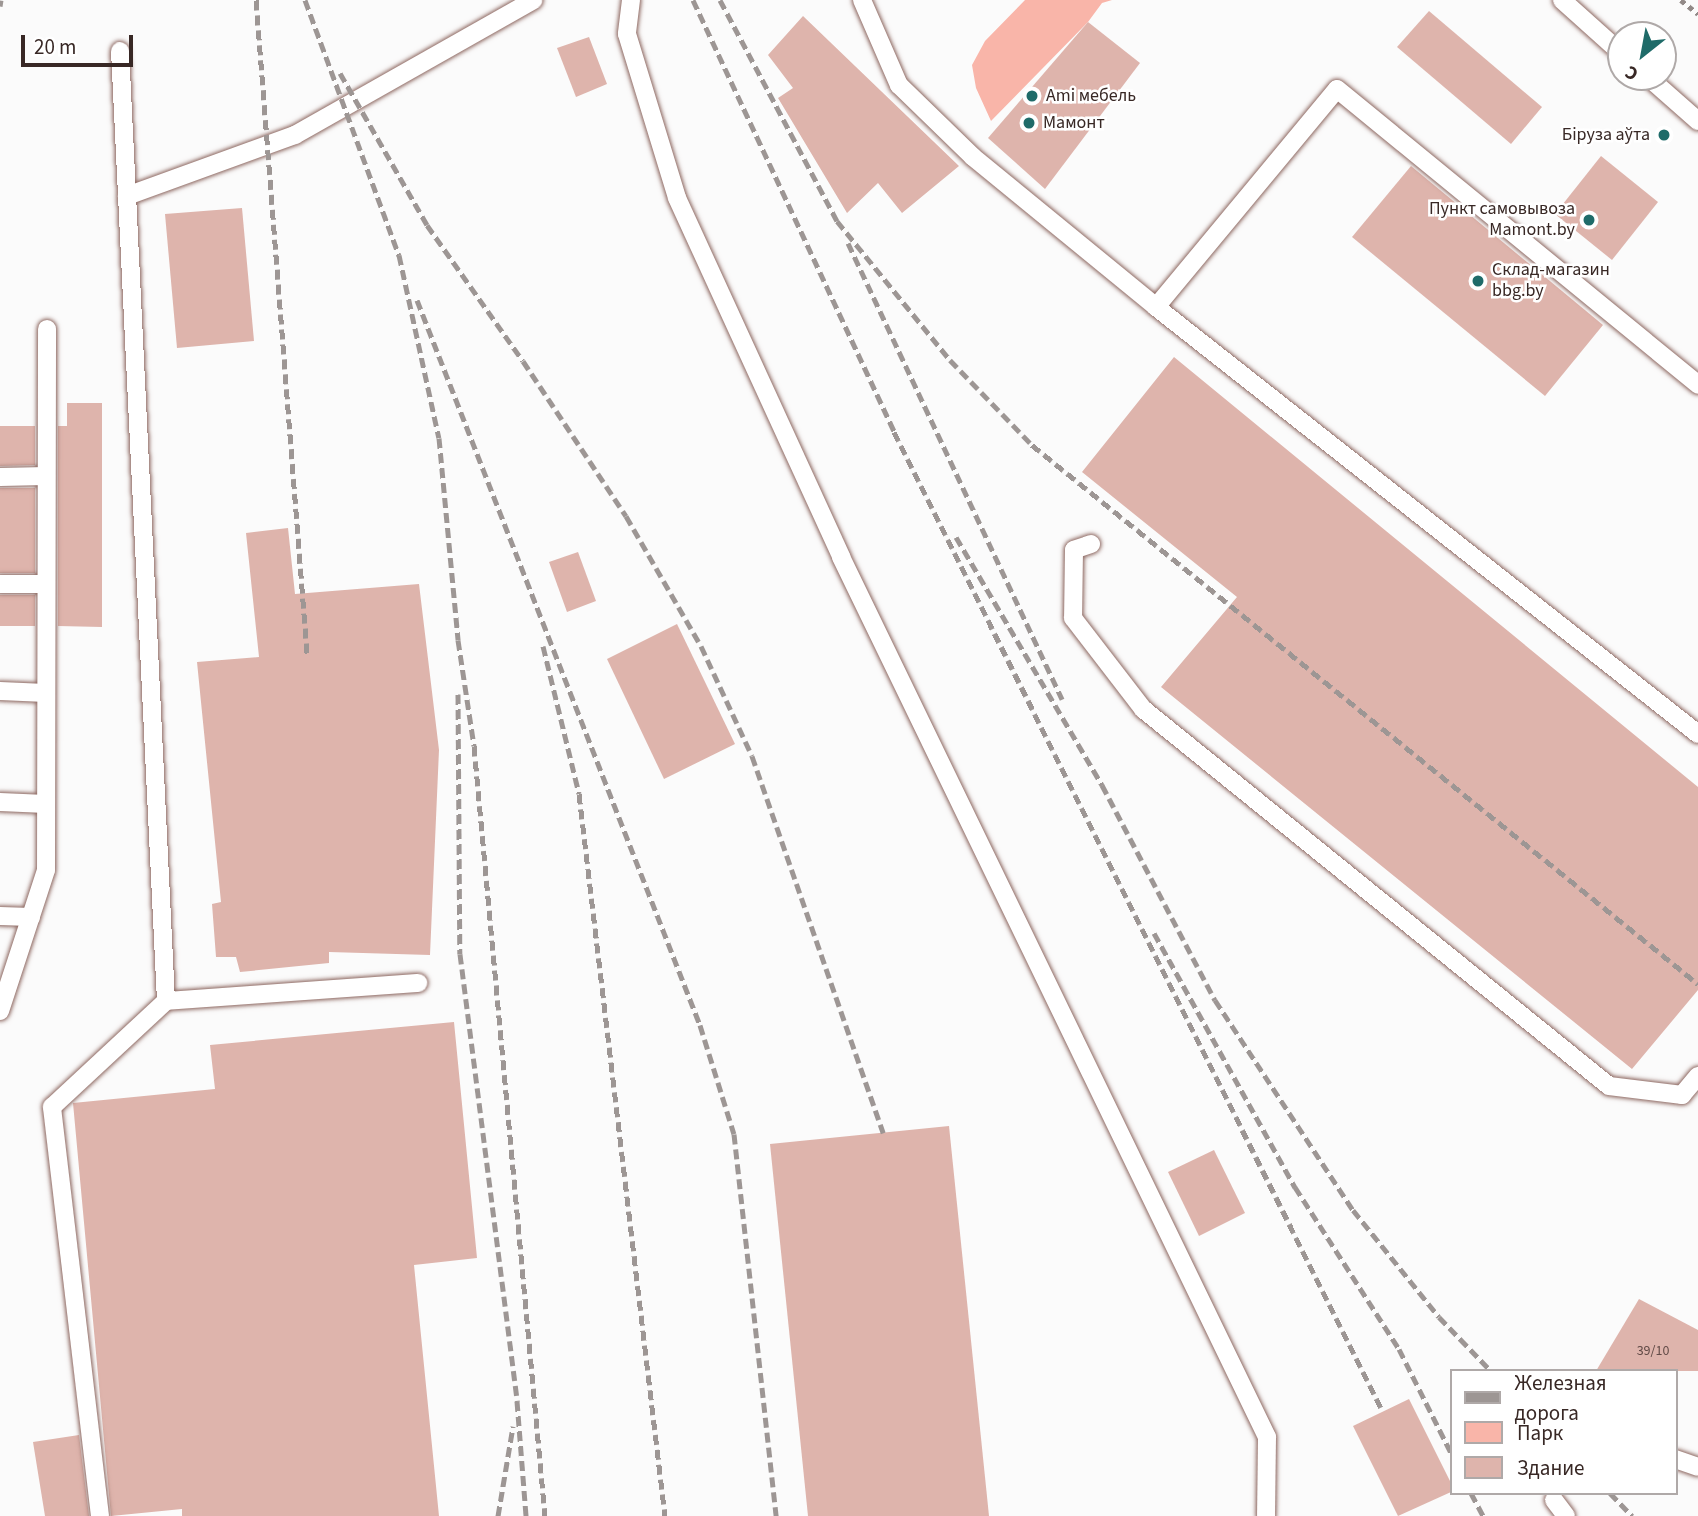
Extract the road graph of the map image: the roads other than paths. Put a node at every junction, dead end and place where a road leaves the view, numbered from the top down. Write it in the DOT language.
graph roads {
  1 [pos="534,0"];
  2 [pos="631,0"];
  3 [pos="862,0"];
  4 [pos="1562,0"];
  5 [pos="1607,40"];
  6 [pos="120,51"];
  7 [pos="1664,91"];
  8 [pos="1698,121"];
  9 [pos="127,196"];
  10 [pos="1157,307"];
  11 [pos="47,329"];
  12 [pos="1698,385"];
  13 [pos="46,476"];
  14 [pos="0,477"];
  15 [pos="1091,544"];
  16 [pos="0,584"];
  17 [pos="46,584"];
  18 [pos="0,691"];
  19 [pos="47,693"];
  20 [pos="1698,734"];
  21 [pos="0,802"];
  22 [pos="46,804"];
  23 [pos="0,916"];
  24 [pos="31,916"];
  25 [pos="418,983"];
  26 [pos="166,1001"];
  27 [pos="0,1012"];
  28 [pos="1698,1076"];
  29 [pos="1677,1460"];
  30 [pos="1698,1467"];
  31 [pos="1554,1500"];
  32 [pos="100,1516"];
  33 [pos="1266,1516"];
  34 [pos="1566,1516"];
  1 -- 9 [label="lane"];
  2 -- 33 [label="lane"];
  3 -- 10 [label="lane"];
  4 -- 5 [label="lane"];
  6 -- 9 [label="lane"];
  7 -- 8 [label="lane"];
  9 -- 26 [label="lane"];
  10 -- 12 [label="lane"];
  10 -- 20 [label="lane"];
  11 -- 13 [label="lane"];
  13 -- 14 [label="lane"];
  13 -- 17 [label="lane"];
  15 -- 28 [label="lane"];
  16 -- 17 [label="lane"];
  17 -- 19 [label="lane"];
  18 -- 19 [label="lane"];
  19 -- 22 [label="lane"];
  21 -- 22 [label="lane"];
  22 -- 24 [label="lane"];
  23 -- 24 [label="lane"];
  24 -- 27 [label="lane"];
  25 -- 26 [label="lane"];
  26 -- 32 [label="lane"];
  29 -- 30 [label="lane"];
  31 -- 34 [label="lane"];
}
